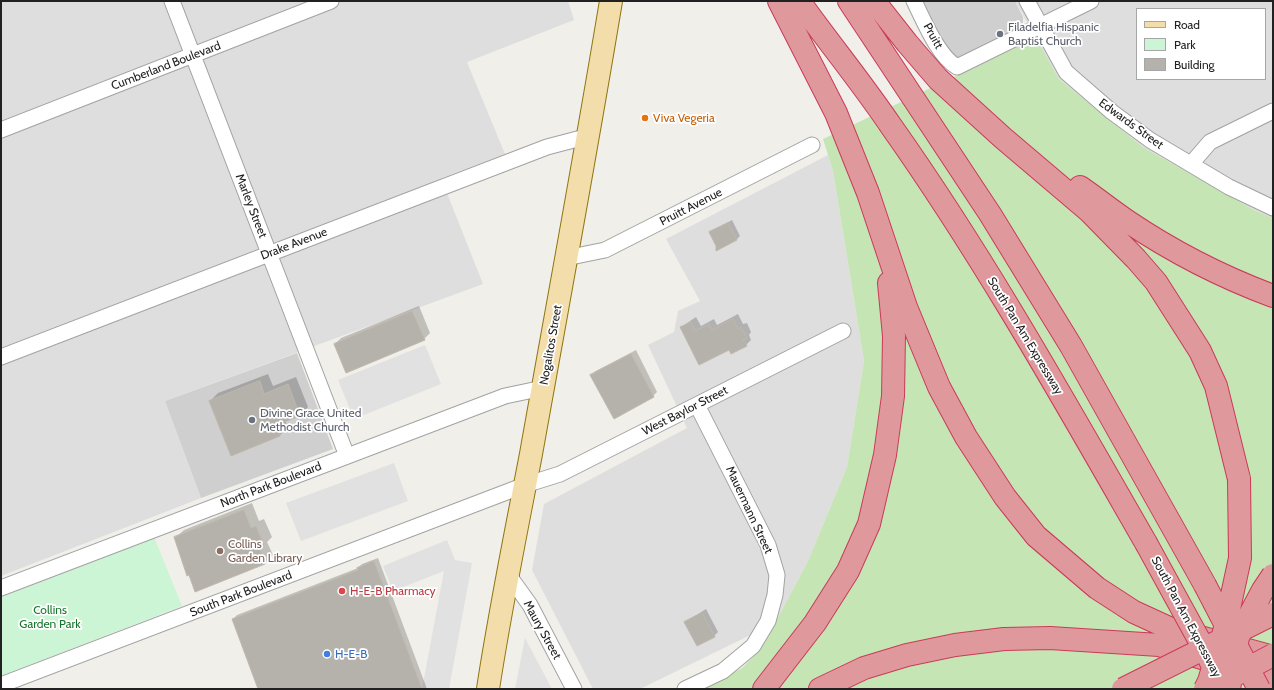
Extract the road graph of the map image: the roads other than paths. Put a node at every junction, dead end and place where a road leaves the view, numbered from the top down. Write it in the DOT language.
graph roads {
  1 [pos="172,1"];
  2 [pos="331,1"];
  3 [pos="611,1"];
  4 [pos="779,1"];
  5 [pos="799,1"];
  6 [pos="849,1"];
  7 [pos="874,1"];
  8 [pos="914,1"];
  9 [pos="1027,1"];
  10 [pos="1091,1"];
  11 [pos="1040,27"];
  12 [pos="193,55"];
  13 [pos="1273,111"];
  14 [pos="1,130"];
  15 [pos="589,136"];
  16 [pos="1003,138"];
  17 [pos="812,145"];
  18 [pos="1191,164"];
  19 [pos="1273,208"];
  20 [pos="885,248"];
  21 [pos="269,254"];
  22 [pos="566,258"];
  23 [pos="1273,296"];
  24 [pos="844,331"];
  25 [pos="1,357"];
  26 [pos="543,388"];
  27 [pos="697,405"];
  28 [pos="347,456"];
  29 [pos="525,485"];
  30 [pos="507,573"];
  31 [pos="1273,575"];
  32 [pos="1,588"];
  33 [pos="1273,614"];
  34 [pos="1273,656"];
  35 [pos="1273,680"];
  36 [pos="1229,684"];
  37 [pos="1,685"];
  38 [pos="488,689"];
  39 [pos="574,689"];
  40 [pos="685,689"];
  41 [pos="764,689"];
  42 [pos="820,689"];
  43 [pos="1123,689"];
  44 [pos="1206,689"];
  45 [pos="1259,689"];
  1 -- 12 [label="street, Marley Street"];
  2 -- 12 [label="street, Cumberland Boulevard"];
  3 -- 15 [label="main road, Nogalitos Street"];
  4 -- 20 [label="highway"];
  5 -- 36 [label="highway, South Pan Am Expressway, bridge"];
  6 -- 45 [label="highway, bridge"];
  7 -- 16 [label="highway"];
  8 -- 11 [label="street, Pruitt"];
  9 -- 11 [label="street, Edwards Street"];
  10 -- 11 [label="street"];
  11 -- 18 [label="street, Edwards Street"];
  12 -- 14 [label="street, Cumberland Boulevard"];
  12 -- 21 [label="street, Marley Street"];
  13 -- 18 [label="street"];
  15 -- 21 [label="street, Drake Avenue"];
  15 -- 22 [label="main road, Nogalitos Street"];
  16 -- 23 [label="highway"];
  16 -- 44 [label="highway, bridge"];
  17 -- 22 [label="street, Pruitt Avenue"];
  18 -- 19 [label="street, Edwards Street"];
  20 -- 34 [label="highway"];
  20 -- 41 [label="highway"];
  21 -- 25 [label="street, Drake Avenue"];
  21 -- 28 [label="street, Marley Street"];
  22 -- 26 [label="main road, Nogalitos Street"];
  24 -- 27 [label="street, West Baylor Street"];
  26 -- 28 [label="street, North Park Boulevard"];
  26 -- 29 [label="main road, Nogalitos Street"];
  27 -- 29 [label="street, West Baylor Street"];
  27 -- 40 [label="street, Mauermann Street"];
  28 -- 32 [label="street, North Park Boulevard"];
  29 -- 30 [label="main road, Nogalitos Street"];
  29 -- 37 [label="street, South Park Boulevard"];
  30 -- 38 [label="main road, Nogalitos Street"];
  30 -- 39 [label="street, Maury Street"];
  31 -- 36 [label="highway, bridge"];
  33 -- 43 [label="highway, bridge"];
  34 -- 36 [label="highway, bridge"];
  35 -- 42 [label="highway"];
  36 -- 44 [label="highway, bridge"];
}
